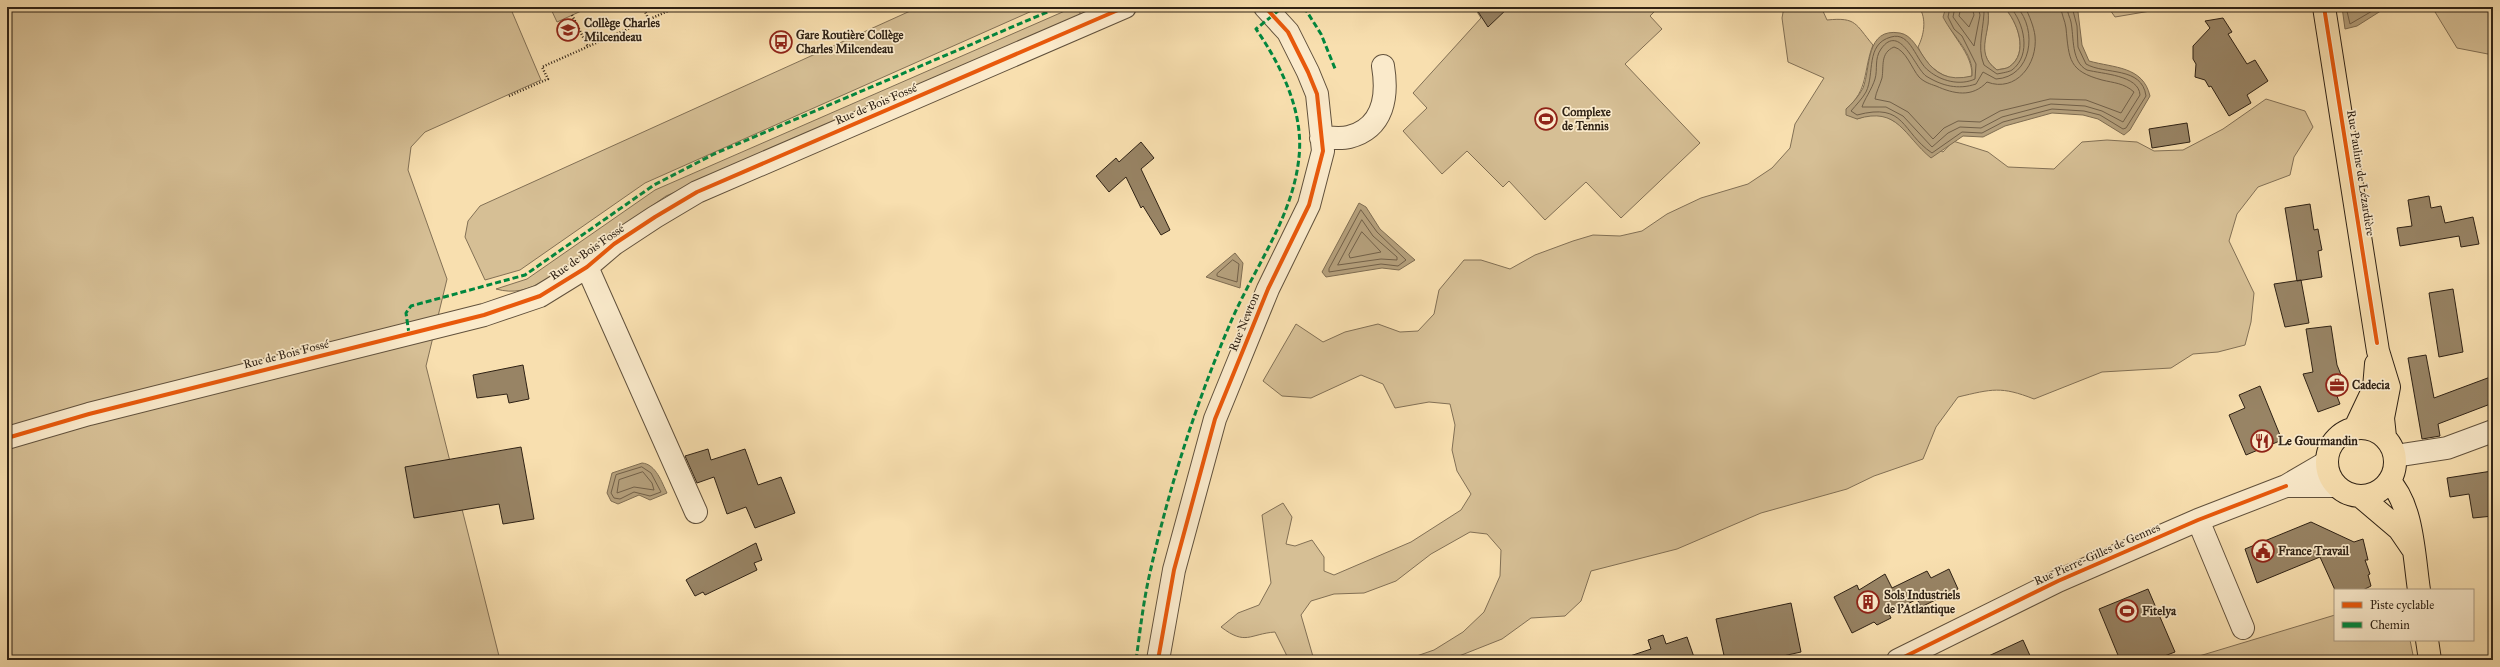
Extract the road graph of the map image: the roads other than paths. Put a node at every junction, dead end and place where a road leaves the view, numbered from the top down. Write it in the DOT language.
graph roads {
  1 [pos="1125,7"];
  2 [pos="1265,7"];
  3 [pos="2324,7"];
  4 [pos="1383,66"];
  5 [pos="1321,138"];
  6 [pos="587,267"];
  7 [pos="2378,351"];
  8 [pos="2355,428"];
  9 [pos="2493,431"];
  10 [pos="2385,437"];
  11 [pos="7,438"];
  12 [pos="2395,456"];
  13 [pos="2327,462"];
  14 [pos="2389,481"];
  15 [pos="2286,486"];
  16 [pos="2336,486"];
  17 [pos="2360,496"];
  18 [pos="696,512"];
  19 [pos="2198,520"];
  20 [pos="2412,549"];
  21 [pos="2419,589"];
  22 [pos="2243,628"];
  23 [pos="2427,641"];
  24 [pos="1158,660"];
  25 [pos="1898,660"];
  26 [pos="2430,660"];
  1 -- 6 [label="street, Rue de Bois Fossé"];
  2 -- 5 [label="street, Rue Newton"];
  3 -- 7 [label="main road, Rue Pauline de Lézardière"];
  4 -- 5 [label="street"];
  5 -- 24 [label="street, Rue Newton"];
  6 -- 11 [label="street, Rue de Bois Fossé"];
  6 -- 18 [label="street"];
  7 -- 8 [label="main road, Rue Pauline de Lézardière"];
  7 -- 10 [label="main road, Rue Pauline de Lézardière"];
  8 -- 10 [label="main road"];
  8 -- 13 [label="main road"];
  9 -- 12 [label="street"];
  10 -- 12 [label="main road"];
  12 -- 14 [label="main road"];
  13 -- 15 [label="street, Rue Pierre-Gilles de Gennes"];
  13 -- 16 [label="main road"];
  14 -- 17 [label="main road"];
  14 -- 20 [label="main road"];
  15 -- 16 [label="street, Rue Pierre-Gilles de Gennes"];
  15 -- 19 [label="street, Rue Pierre-Gilles de Gennes"];
  16 -- 17 [label="main road"];
  17 -- 20 [label="main road"];
  19 -- 22 [label="street"];
  19 -- 25 [label="street, Rue Pierre-Gilles de Gennes"];
  20 -- 21 [label="main road"];
  23 -- 26 [label="main road"];
}
